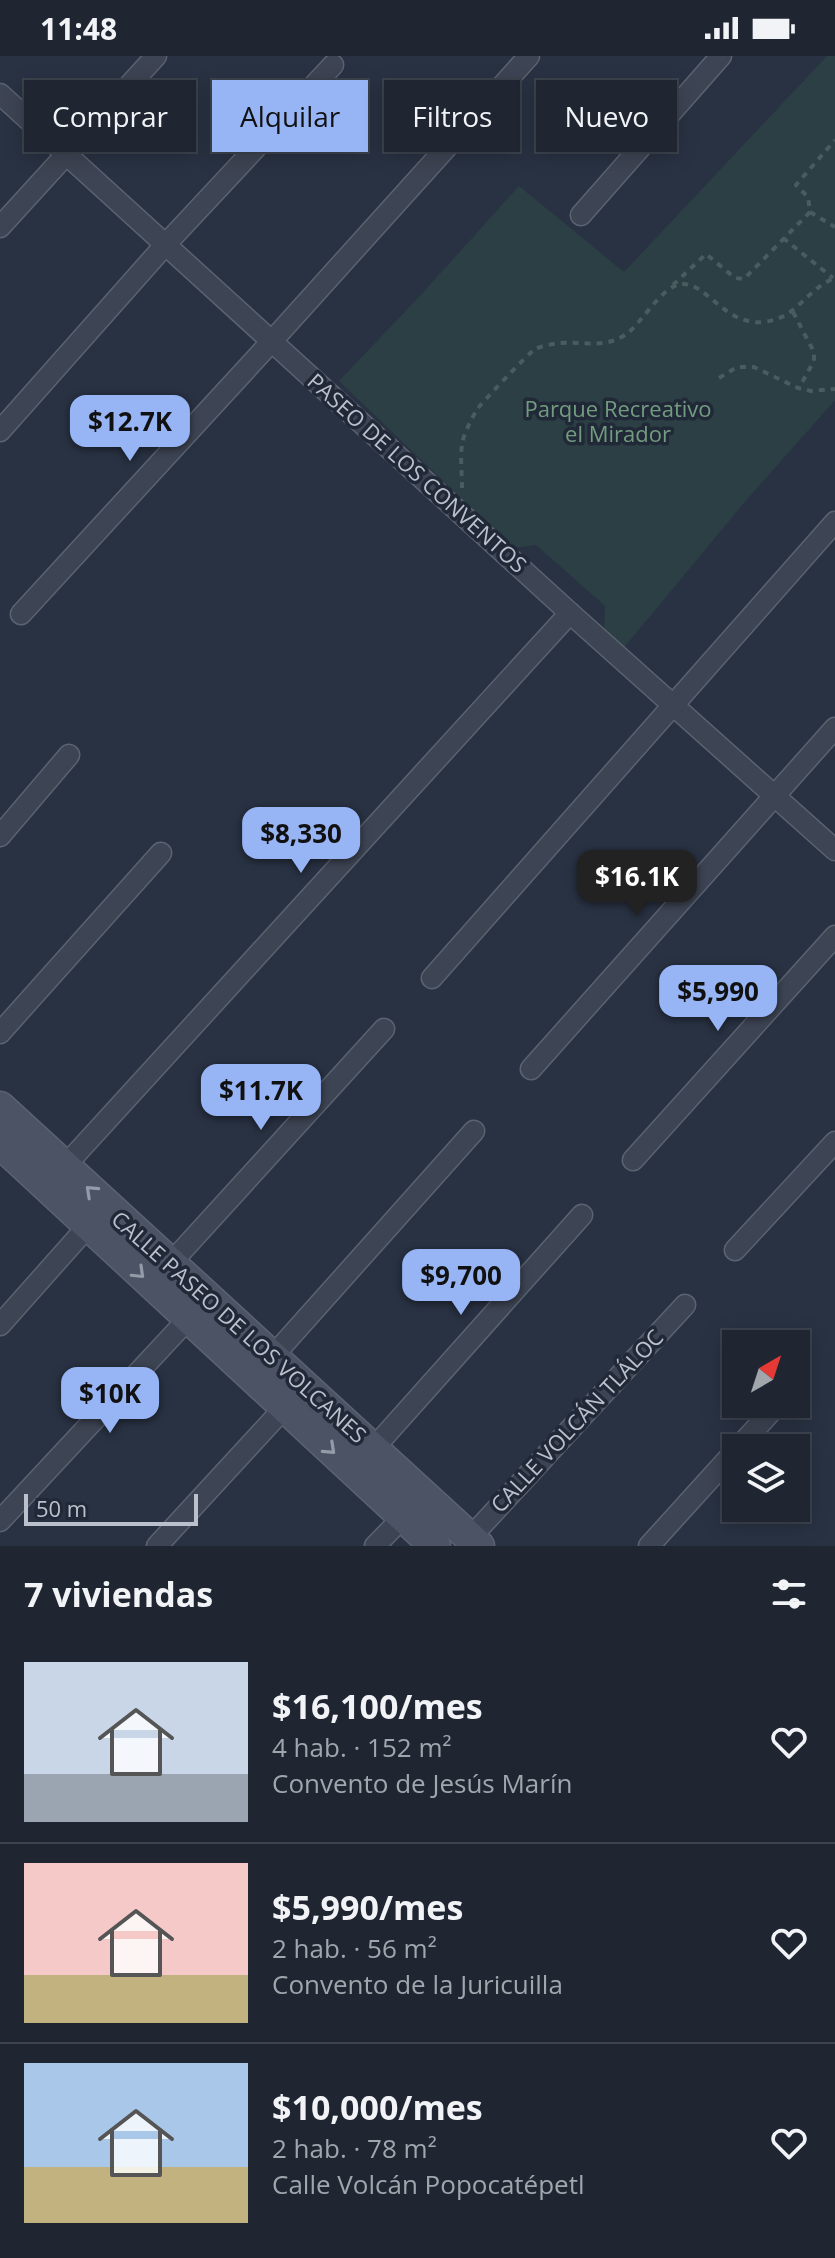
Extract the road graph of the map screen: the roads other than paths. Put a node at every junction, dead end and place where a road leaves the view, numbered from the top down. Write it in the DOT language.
graph roads {
  1 [pos="156,56"];
  2 [pos="529,56"];
  3 [pos="721,56"];
  4 [pos="333,65"];
  5 [pos="0,94"];
  6 [pos="66,153"];
  7 [pos="581,215"];
  8 [pos="0,227"];
  9 [pos="166,244"];
  10 [pos="272,341"];
  11 [pos="0,431"];
  12 [pos="835,522"];
  13 [pos="570,613"];
  14 [pos="21,614"];
  15 [pos="673,705"];
  16 [pos="835,728"];
  17 [pos="69,755"];
  18 [pos="775,797"];
  19 [pos="0,836"];
  20 [pos="835,850"];
  21 [pos="161,853"];
  22 [pos="835,936"];
  23 [pos="432,978"];
  24 [pos="384,1029"];
  25 [pos="0,1033"];
  26 [pos="531,1069"];
  27 [pos="0,1107"];
  28 [pos="474,1131"];
  29 [pos="835,1142"];
  30 [pos="0,1143"];
  31 [pos="633,1160"];
  32 [pos="64,1167"];
  33 [pos="582,1215"];
  34 [pos="89,1225"];
  35 [pos="735,1250"];
  36 [pos="170,1264"];
  37 [pos="685,1305"];
  38 [pos="188,1319"];
  39 [pos="0,1325"];
  40 [pos="273,1356"];
  41 [pos="285,1407"];
  42 [pos="765,1418"];
  43 [pos="751,1434"];
  44 [pos="373,1449"];
  45 [pos="722,1466"];
  46 [pos="414,1506"];
  47 [pos="0,1521"];
  48 [pos="474,1542"];
  49 [pos="157,1546"];
  50 [pos="375,1546"];
  51 [pos="435,1546"];
  52 [pos="649,1546"];
  1 -- 6 [label="street"];
  2 -- 10 [label="street"];
  3 -- 7 [label="street"];
  4 -- 9 [label="street"];
  5 -- 6 [label="street, PASEO DE LOS CONVENTOS"];
  6 -- 8 [label="street"];
  6 -- 9 [label="street, PASEO DE LOS CONVENTOS"];
  9 -- 10 [label="street, PASEO DE LOS CONVENTOS"];
  9 -- 11 [label="street"];
  10 -- 13 [label="street, PASEO DE LOS CONVENTOS"];
  10 -- 14 [label="street"];
  12 -- 15 [label="street"];
  13 -- 15 [label="street, PASEO DE LOS CONVENTOS"];
  13 -- 32 [label="street"];
  15 -- 18 [label="street, PASEO DE LOS CONVENTOS"];
  15 -- 23 [label="street"];
  16 -- 18 [label="street"];
  17 -- 19 [label="street"];
  18 -- 20 [label="street, PASEO DE LOS CONVENTOS"];
  18 -- 26 [label="street"];
  21 -- 25 [label="street"];
  22 -- 31 [label="street"];
  24 -- 36 [label="street"];
  27 -- 32 [label="street, CALLE PASEO DE LOS VOLCANES"];
  28 -- 40 [label="street"];
  29 -- 35 [label="street"];
  30 -- 34 [label="street, CALLE PASEO DE LOS VOLCANES"];
  36 -- 32 [label="street, CALLE PASEO DE LOS VOLCANES, one-way"];
  33 -- 44 [label="street"];
  34 -- 38 [label="street, CALLE PASEO DE LOS VOLCANES, one-way"];
  34 -- 39 [label="street"];
  36 -- 40 [label="street, CALLE PASEO DE LOS VOLCANES"];
  37 -- 48 [label="street, CALLE VOLCÁN TLÁLOC"];
  38 -- 41 [label="street, CALLE PASEO DE LOS VOLCANES"];
  38 -- 47 [label="street"];
  40 -- 44 [label="street, CALLE PASEO DE LOS VOLCANES"];
  41 -- 46 [label="street, CALLE PASEO DE LOS VOLCANES, one-way"];
  41 -- 49 [label="street"];
  42 -- 43 [label="street"];
  44 -- 46 [label="street, CALLE PASEO DE LOS VOLCANES"];
  45 -- 52 [label="street"];
  46 -- 48 [label="street, CALLE PASEO DE LOS VOLCANES"];
  46 -- 50 [label="street"];
  46 -- 51 [label="street, CALLE PASEO DE LOS VOLCANES"];
}
